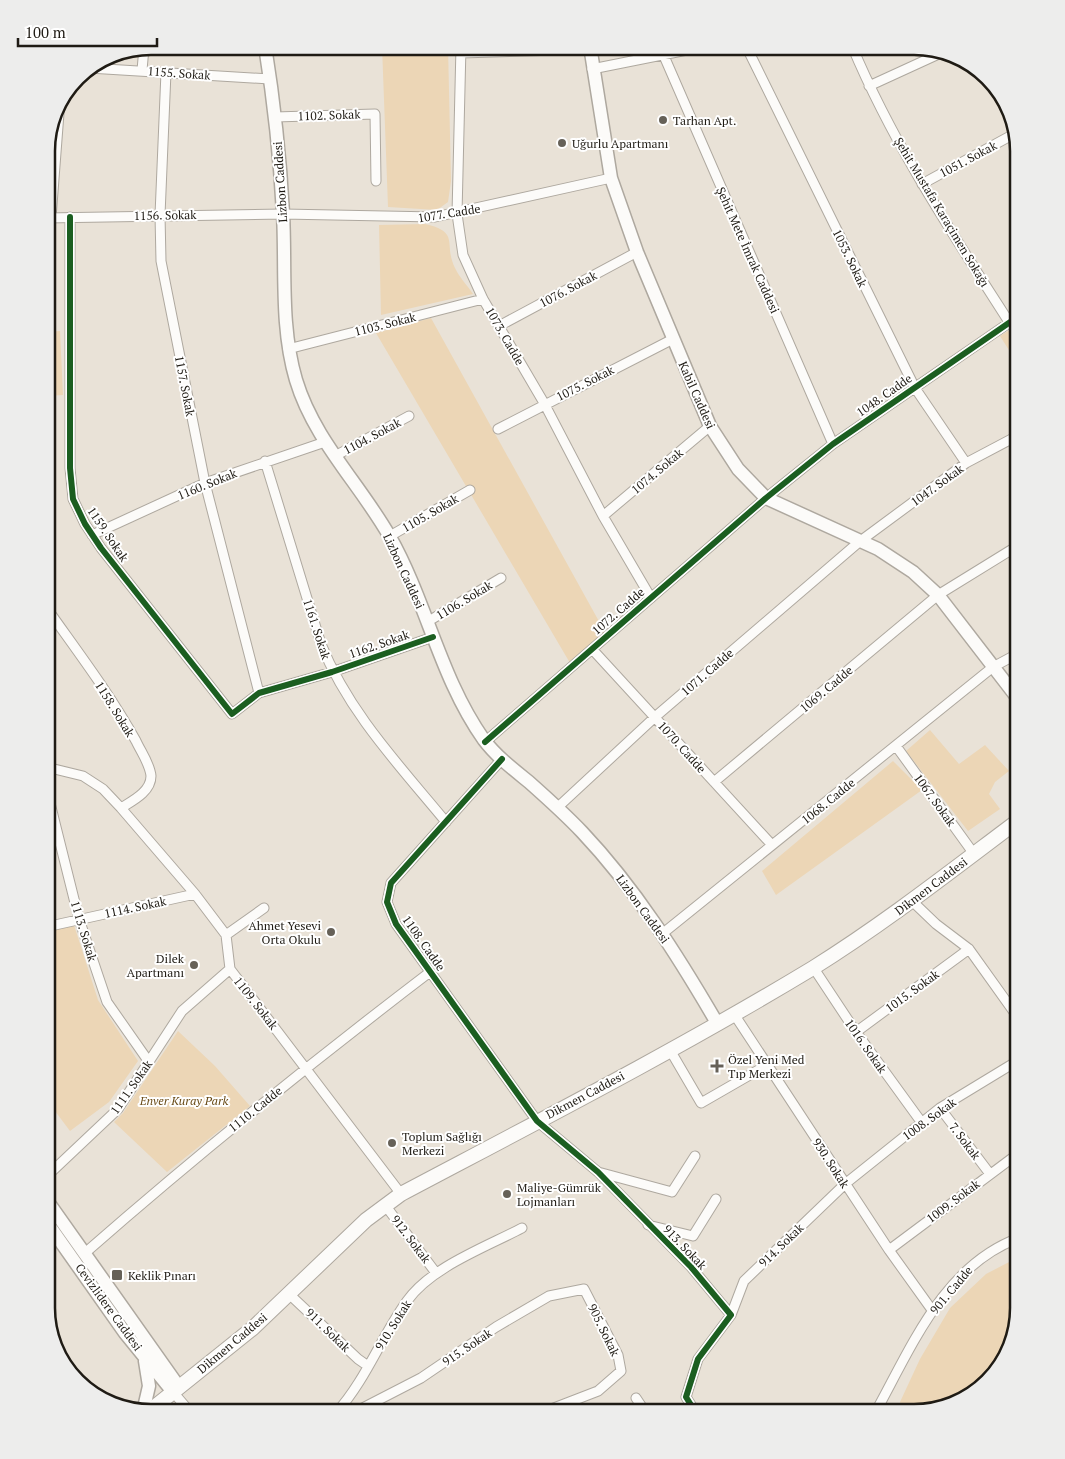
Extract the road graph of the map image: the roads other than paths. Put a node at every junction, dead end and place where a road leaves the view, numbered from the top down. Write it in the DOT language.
graph roads {
  1 [pos="143,55"];
  2 [pos="266,55"];
  3 [pos="461,55"];
  4 [pos="591,55"];
  5 [pos="668,55"];
  6 [pos="750,55"];
  7 [pos="856,55"];
  8 [pos="664,56"];
  9 [pos="932,57"];
  10 [pos="102,69"];
  11 [pos="592,69"];
  12 [pos="142,70"];
  13 [pos="166,72"];
  14 [pos="270,79"];
  15 [pos="869,86"];
  16 [pos="276,118"];
  17 [pos="57,132"];
  18 [pos="1009,137"];
  19 [pos="55,154"];
  20 [pos="611,178"];
  21 [pos="376,181"];
  22 [pos="922,184"];
  23 [pos="283,214"];
  24 [pos="457,214"];
  25 [pos="160,215"];
  26 [pos="70,217"];
  27 [pos="55,218"];
  28 [pos="637,252"];
  29 [pos="483,299"];
  30 [pos="1009,322"];
  31 [pos="499,326"];
  32 [pos="672,339"];
  33 [pos="288,349"];
  34 [pos="915,388"];
  35 [pos="544,403"];
  36 [pos="409,416"];
  37 [pos="710,426"];
  38 [pos="498,429"];
  39 [pos="1010,440"];
  40 [pos="325,442"];
  41 [pos="833,444"];
  42 [pos="335,456"];
  43 [pos="265,461"];
  44 [pos="966,464"];
  45 [pos="204,483"];
  46 [pos="470,490"];
  47 [pos="766,498"];
  48 [pos="603,516"];
  49 [pos="92,535"];
  50 [pos="390,536"];
  51 [pos="860,542"];
  52 [pos="1010,551"];
  53 [pos="501,578"];
  54 [pos="938,595"];
  55 [pos="651,598"];
  56 [pos="55,619"];
  57 [pos="427,622"];
  58 [pos="433,637"];
  59 [pos="592,649"];
  60 [pos="1010,658"];
  61 [pos="994,667"];
  62 [pos="332,672"];
  63 [pos="1010,688"];
  64 [pos="259,693"];
  65 [pos="655,717"];
  66 [pos="485,742"];
  67 [pos="896,746"];
  68 [pos="502,760"];
  69 [pos="55,768"];
  70 [pos="714,782"];
  71 [pos="558,807"];
  72 [pos="121,808"];
  73 [pos="446,822"];
  74 [pos="55,823"];
  75 [pos="1010,827"];
  76 [pos="772,845"];
  77 [pos="974,854"];
  78 [pos="195,894"];
  79 [pos="912,901"];
  80 [pos="264,908"];
  81 [pos="79,920"];
  82 [pos="55,925"];
  83 [pos="662,934"];
  84 [pos="226,935"];
  85 [pos="969,949"];
  86 [pos="813,967"];
  87 [pos="230,969"];
  88 [pos="430,972"];
  89 [pos="1010,1006"];
  90 [pos="734,1014"];
  91 [pos="717,1023"];
  92 [pos="856,1032"];
  93 [pos="670,1050"];
  94 [pos="149,1062"];
  95 [pos="767,1065"];
  96 [pos="1010,1065"];
  97 [pos="306,1067"];
  98 [pos="940,1108"];
  99 [pos="537,1121"];
  100 [pos="922,1123"];
  101 [pos="695,1156"];
  102 [pos="1010,1160"];
  103 [pos="55,1169"];
  104 [pos="598,1172"];
  105 [pos="990,1174"];
  106 [pos="845,1184"];
  107 [pos="401,1194"];
  108 [pos="716,1198"];
  109 [pos="385,1205"];
  110 [pos="55,1214"];
  111 [pos="648,1225"];
  112 [pos="522,1228"];
  113 [pos="55,1231"];
  114 [pos="1010,1242"];
  115 [pos="889,1250"];
  116 [pos="80,1257"];
  117 [pos="436,1273"];
  118 [pos="584,1289"];
  119 [pos="288,1293"];
  120 [pos="932,1310"];
  121 [pos="731,1315"];
  122 [pos="144,1356"];
  123 [pos="368,1366"];
  124 [pos="176,1390"];
  125 [pos="636,1398"];
  126 [pos="145,1404"];
  127 [pos="158,1404"];
  128 [pos="186,1404"];
  129 [pos="344,1404"];
  130 [pos="370,1404"];
  131 [pos="564,1404"];
  132 [pos="640,1404"];
  133 [pos="690,1404"];
  134 [pos="880,1404"];
  1 -- 12 [label="street"];
  2 -- 14 [label="main road, Lizbon Caddesi"];
  3 -- 24 [label="street, 1073. Cadde"];
  4 -- 11 [label="main road, Kabil Caddesi"];
  5 -- 8 [label="street"];
  6 -- 34 [label="street, 1053. Sokak"];
  7 -- 15 [label="street, Şehit Mustafa Karaçimen Sokağı"];
  8 -- 11 [label="street"];
  8 -- 41 [label="street, Şehit Mete İmrak Caddesi"];
  9 -- 15 [label="street"];
  10 -- 12 [label="street, 1155. Sokak"];
  11 -- 20 [label="main road, Kabil Caddesi"];
  12 -- 13 [label="street, 1155. Sokak"];
  13 -- 14 [label="street, 1155. Sokak"];
  13 -- 25 [label="street, 1157. Sokak"];
  14 -- 16 [label="main road, Lizbon Caddesi"];
  15 -- 22 [label="street, Şehit Mustafa Karaçimen Sokağı"];
  16 -- 21 [label="street, 1102. Sokak"];
  16 -- 23 [label="main road, Lizbon Caddesi"];
  17 -- 19 [label="street"];
  18 -- 22 [label="street, 1051. Sokak"];
  20 -- 24 [label="street, 1077. Cadde"];
  20 -- 28 [label="main road, Kabil Caddesi"];
  22 -- 30 [label="street, Şehit Mustafa Karaçimen Sokağı"];
  23 -- 24 [label="street, 1077. Cadde"];
  23 -- 25 [label="street, 1156. Sokak"];
  23 -- 33 [label="main road, Lizbon Caddesi"];
  24 -- 29 [label="street, 1073. Cadde"];
  25 -- 26 [label="street, 1156. Sokak"];
  25 -- 45 [label="street, 1157. Sokak"];
  26 -- 27 [label="street, 1156. Sokak"];
  26 -- 49 [label="street, 1159. Sokak"];
  28 -- 31 [label="street, 1076. Sokak"];
  28 -- 32 [label="main road, Kabil Caddesi"];
  29 -- 31 [label="street, 1073. Cadde"];
  29 -- 33 [label="street, 1103. Sokak"];
  30 -- 34 [label="street, 1048. Cadde"];
  31 -- 35 [label="street, 1073. Cadde"];
  32 -- 35 [label="street, 1075. Sokak"];
  32 -- 37 [label="main road, Kabil Caddesi"];
  33 -- 40 [label="main road, Lizbon Caddesi"];
  34 -- 41 [label="street, 1048. Cadde"];
  34 -- 44 [label="street, 1053. Sokak"];
  35 -- 38 [label="street, 1075. Sokak"];
  35 -- 48 [label="street, 1073. Cadde"];
  36 -- 42 [label="street, 1104. Sokak"];
  37 -- 47 [label="main road, Kabil Caddesi"];
  37 -- 48 [label="street, 1074. Sokak"];
  39 -- 44 [label="street, 1047. Sokak"];
  40 -- 42 [label="main road, Lizbon Caddesi"];
  40 -- 43 [label="street, 1160. Sokak"];
  41 -- 47 [label="street, 1048. Cadde"];
  42 -- 50 [label="main road, Lizbon Caddesi"];
  43 -- 45 [label="street, 1160. Sokak"];
  43 -- 62 [label="street, 1161. Sokak"];
  44 -- 51 [label="street, 1047. Sokak"];
  45 -- 49 [label="street, 1160. Sokak"];
  45 -- 64 [label="street, 1157. Sokak"];
  46 -- 50 [label="street, 1105. Sokak"];
  47 -- 51 [label="main road, Kabil Caddesi"];
  47 -- 55 [label="street, 1072. Cadde"];
  48 -- 55 [label="street, 1073. Cadde"];
  49 -- 64 [label="street, 1159. Sokak"];
  50 -- 57 [label="main road, Lizbon Caddesi"];
  51 -- 54 [label="main road, Kabil Caddesi"];
  51 -- 65 [label="street, 1071. Cadde"];
  52 -- 54 [label="street, 1069. Cadde"];
  53 -- 57 [label="street, 1106. Sokak"];
  54 -- 61 [label="main road, Kabil Caddesi"];
  54 -- 70 [label="street, 1069. Cadde"];
  55 -- 59 [label="street, 1072. Cadde"];
  56 -- 72 [label="street, 1158. Sokak"];
  57 -- 58 [label="main road, Lizbon Caddesi"];
  58 -- 62 [label="street, 1162. Sokak"];
  58 -- 66 [label="main road, Lizbon Caddesi"];
  59 -- 65 [label="street, 1070. Cadde"];
  59 -- 66 [label="street, 1072. Cadde"];
  60 -- 61 [label="street, 1068. Cadde"];
  61 -- 63 [label="main road, Kabil Caddesi"];
  61 -- 67 [label="street, 1068. Cadde"];
  62 -- 64 [label="street, 1159. Sokak"];
  62 -- 73 [label="street, 1161. Sokak"];
  65 -- 70 [label="street, 1070. Cadde"];
  65 -- 71 [label="street, 1071. Cadde"];
  66 -- 68 [label="main road, Lizbon Caddesi"];
  67 -- 76 [label="street, 1068. Cadde"];
  67 -- 77 [label="street, 1067. Sokak"];
  68 -- 71 [label="main road, Lizbon Caddesi"];
  68 -- 73 [label="street, 1108. Cadde"];
  69 -- 72 [label="street"];
  70 -- 76 [label="street, 1070. Cadde"];
  71 -- 83 [label="main road, Lizbon Caddesi"];
  72 -- 78 [label="street"];
  73 -- 88 [label="street, 1108. Cadde"];
  74 -- 81 [label="street, 1113. Sokak"];
  75 -- 77 [label="main road, Dikmen Caddesi"];
  76 -- 83 [label="street, 1068. Cadde"];
  77 -- 79 [label="main road, Dikmen Caddesi"];
  78 -- 81 [label="street, 1114. Sokak"];
  78 -- 84 [label="street"];
  79 -- 85 [label="street"];
  79 -- 86 [label="main road, Dikmen Caddesi"];
  80 -- 84 [label="street"];
  81 -- 82 [label="street, 1114. Sokak"];
  81 -- 94 [label="street, 1113. Sokak"];
  83 -- 91 [label="main road, Lizbon Caddesi"];
  84 -- 87 [label="street, 1109. Sokak"];
  85 -- 89 [label="street"];
  85 -- 92 [label="street, 1015. Sokak"];
  86 -- 90 [label="main road, Dikmen Caddesi"];
  86 -- 92 [label="street, 1016. Sokak"];
  87 -- 94 [label="street, 1111. Sokak"];
  87 -- 97 [label="street, 1109. Sokak"];
  88 -- 97 [label="street, 1110. Cadde"];
  88 -- 99 [label="street, 1108. Cadde"];
  90 -- 91 [label="main road, Dikmen Caddesi"];
  90 -- 95 [label="street, 930. Sokak"];
  91 -- 93 [label="main road, Dikmen Caddesi"];
  92 -- 100 [label="street, 1016. Sokak"];
  93 -- 95 [label="street"];
  93 -- 99 [label="main road, Dikmen Caddesi"];
  94 -- 103 [label="street, 1111. Sokak"];
  95 -- 106 [label="street, 930. Sokak"];
  96 -- 98 [label="street, 1008. Sokak"];
  97 -- 107 [label="street, 1109. Sokak"];
  97 -- 116 [label="street, 1110. Cadde"];
  98 -- 100 [label="street, 1008. Sokak"];
  98 -- 105 [label="street, 7. Sokak"];
  99 -- 104 [label="street, 913. Sokak"];
  99 -- 107 [label="main road, Dikmen Caddesi"];
  100 -- 106 [label="street, 1008. Sokak"];
  101 -- 104 [label="street, 913. Sokak"];
  102 -- 105 [label="street, 1009. Sokak"];
  104 -- 111 [label="street, 913. Sokak"];
  105 -- 115 [label="street, 1009. Sokak"];
  106 -- 115 [label="street, 930. Sokak"];
  106 -- 121 [label="street, 914. Sokak"];
  107 -- 109 [label="main road, Dikmen Caddesi"];
  108 -- 111 [label="street, 913. Sokak"];
  109 -- 117 [label="street, 912. Sokak"];
  109 -- 119 [label="main road, Dikmen Caddesi"];
  110 -- 116 [label="main road, Cevizlidere Caddesi"];
  111 -- 121 [label="street, 913. Sokak"];
  112 -- 117 [label="street, 910. Sokak"];
  113 -- 116 [label="main road, Cevizlidere Caddesi"];
  114 -- 120 [label="street, 901. Cadde"];
  115 -- 120 [label="street, 930. Sokak"];
  116 -- 122 [label="main road, Cevizlidere Caddesi"];
  116 -- 124 [label="main road, Cevizlidere Caddesi"];
  117 -- 123 [label="street, 910. Sokak"];
  118 -- 130 [label="street, 915. Sokak"];
  118 -- 131 [label="street, 905. Sokak"];
  119 -- 123 [label="street, 911. Sokak"];
  119 -- 124 [label="main road, Dikmen Caddesi"];
  120 -- 134 [label="street, 901. Cadde"];
  121 -- 133 [label="street"];
  122 -- 124 [label="main road, Cevizlidere Caddesi"];
  122 -- 126 [label="main road"];
  123 -- 129 [label="street, 910. Sokak"];
  124 -- 127 [label="main road, Dikmen Caddesi"];
  124 -- 128 [label="street"];
  125 -- 132 [label="street"];
}
